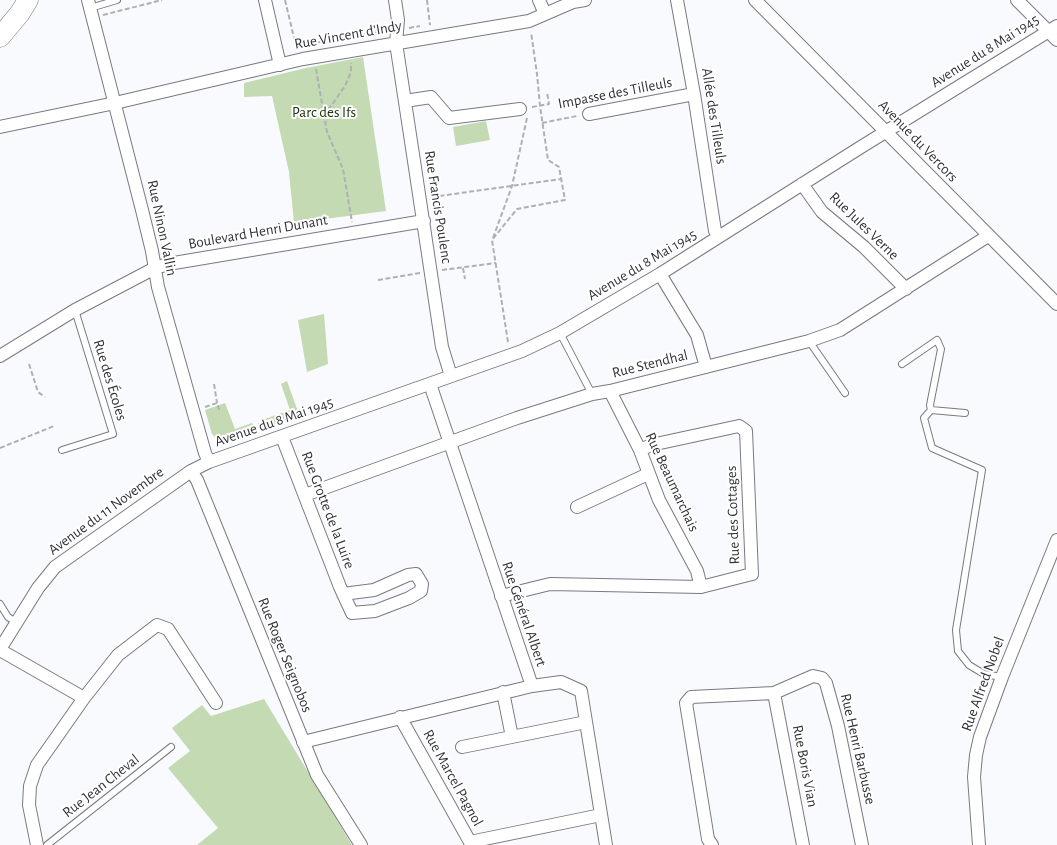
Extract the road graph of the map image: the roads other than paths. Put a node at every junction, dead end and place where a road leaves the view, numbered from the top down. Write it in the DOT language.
graph roads {
  1 [pos="28,0"];
  2 [pos="39,0"];
  3 [pos="117,0"];
  4 [pos="265,0"];
  5 [pos="395,0"];
  6 [pos="539,0"];
  7 [pos="585,0"];
  8 [pos="677,0"];
  9 [pos="755,0"];
  10 [pos="1017,0"];
  11 [pos="90,9"];
  12 [pos="545,14"];
  13 [pos="5,31"];
  14 [pos="1054,32"];
  15 [pos="396,42"];
  16 [pos="280,65"];
  17 [pos="694,94"];
  18 [pos="405,101"];
  19 [pos="115,103"];
  20 [pos="524,113"];
  21 [pos="589,114"];
  22 [pos="0,127"];
  23 [pos="887,131"];
  24 [pos="802,184"];
  25 [pos="424,221"];
  26 [pos="719,236"];
  27 [pos="988,236"];
  28 [pos="155,268"];
  29 [pos="660,274"];
  30 [pos="906,289"];
  31 [pos="1057,304"];
  32 [pos="75,310"];
  33 [pos="560,333"];
  34 [pos="809,341"];
  35 [pos="0,356"];
  36 [pos="902,364"];
  37 [pos="706,367"];
  38 [pos="451,376"];
  39 [pos="430,384"];
  40 [pos="610,391"];
  41 [pos="845,393"];
  42 [pos="592,394"];
  43 [pos="931,410"];
  44 [pos="965,413"];
  45 [pos="282,437"];
  46 [pos="450,442"];
  47 [pos="62,450"];
  48 [pos="640,450"];
  49 [pos="209,462"];
  50 [pos="191,471"];
  51 [pos="648,474"];
  52 [pos="305,495"];
  53 [pos="577,507"];
  54 [pos="1057,540"];
  55 [pos="702,587"];
  56 [pos="343,594"];
  57 [pos="501,596"];
  58 [pos="0,604"];
  59 [pos="16,622"];
  60 [pos="0,649"];
  61 [pos="1002,677"];
  62 [pos="532,686"];
  63 [pos="503,692"];
  64 [pos="774,693"];
  65 [pos="84,698"];
  66 [pos="216,703"];
  67 [pos="400,717"];
  68 [pos="586,722"];
  69 [pos="512,737"];
  70 [pos="303,742"];
  71 [pos="171,747"];
  72 [pos="462,747"];
  73 [pos="601,815"];
  74 [pos="37,845"];
  75 [pos="47,845"];
  76 [pos="361,845"];
  77 [pos="606,845"];
  78 [pos="712,845"];
  79 [pos="803,845"];
  80 [pos="862,845"];
  81 [pos="979,845"];
  1 -- 13 [label="main road"];
  2 -- 13 [label="main road"];
  3 -- 11 [label="lane"];
  4 -- 16 [label="street"];
  5 -- 15 [label="street, Rue Francis Poulenc"];
  6 -- 12 [label="street"];
  7 -- 12 [label="street, Rue Vincent d'Indy"];
  8 -- 17 [label="street, Allée des Tilleuls"];
  9 -- 23 [label="street, Avenue du Vercors"];
  10 -- 14 [label="street"];
  11 -- 19 [label="street, Rue Ninon Vallin"];
  12 -- 15 [label="street, Rue Vincent d'Indy"];
  14 -- 23 [label="street, Avenue du 8 Mai 1945"];
  15 -- 16 [label="street, Rue Vincent d'Indy"];
  15 -- 18 [label="street, Rue Francis Poulenc"];
  16 -- 19 [label="street, Rue Vincent d'Indy"];
  17 -- 21 [label="street, Impasse des Tilleuls"];
  17 -- 26 [label="street, Allée des Tilleuls"];
  18 -- 20 [label="street"];
  18 -- 25 [label="street, Rue Francis Poulenc"];
  19 -- 22 [label="street, Rue Vincent d'Indy"];
  19 -- 28 [label="street, Rue Ninon Vallin"];
  23 -- 24 [label="street, Avenue du 8 Mai 1945"];
  23 -- 27 [label="street, Avenue du Vercors"];
  24 -- 26 [label="street, Avenue du 8 Mai 1945"];
  24 -- 30 [label="street, Rue Jules Verne"];
  25 -- 28 [label="street, Boulevard Henri Dunant"];
  25 -- 38 [label="street, Rue Francis Poulenc"];
  26 -- 29 [label="street, Avenue du 8 Mai 1945"];
  27 -- 30 [label="street, Rue Stendhal"];
  27 -- 31 [label="street, Avenue du Vercors"];
  28 -- 32 [label="street, Boulevard Henri Dunant"];
  28 -- 49 [label="street, Rue Ninon Vallin"];
  29 -- 33 [label="street, Avenue du 8 Mai 1945"];
  29 -- 37 [label="street"];
  30 -- 34 [label="street, Rue Stendhal"];
  32 -- 35 [label="street, Boulevard Henri Dunant"];
  32 -- 47 [label="lane, Rue des Écoles"];
  33 -- 38 [label="street, Avenue du 8 Mai 1945"];
  33 -- 42 [label="lane"];
  34 -- 37 [label="street, Rue Stendhal"];
  34 -- 41 [label="lane"];
  36 -- 43 [label="lane"];
  37 -- 40 [label="street, Rue Stendhal"];
  38 -- 39 [label="street, Avenue du 8 Mai 1945"];
  39 -- 45 [label="street, Avenue du 8 Mai 1945"];
  39 -- 46 [label="street, Rue Général Albert"];
  40 -- 42 [label="street, Rue Stendhal"];
  40 -- 48 [label="street, Rue Beaumarchais"];
  42 -- 46 [label="street, Rue Stendhal"];
  43 -- 44 [label="lane"];
  43 -- 61 [label="lane"];
  45 -- 49 [label="street, Avenue du 8 Mai 1945"];
  45 -- 52 [label="street, Rue Grotte de la Luire"];
  46 -- 52 [label="street, Rue Stendhal"];
  46 -- 57 [label="street, Rue Général Albert"];
  48 -- 51 [label="street, Rue Beaumarchais"];
  48 -- 55 [label="street, Rue des Cottages"];
  49 -- 50 [label="street, Avenue du 11 Novembre"];
  50 -- 59 [label="street, Avenue du 11 Novembre"];
  50 -- 70 [label="street, Rue Roger Seignobos"];
  51 -- 53 [label="street"];
  51 -- 55 [label="street, Rue Beaumarchais"];
  52 -- 56 [label="street, Rue Grotte de la Luire"];
  54 -- 61 [label="street, Rue Alfred Nobel"];
  55 -- 57 [label="street, Rue des Cottages"];
  56 -- 56 [label="street, Rue Grotte de la Luire"];
  57 -- 62 [label="street, Rue Général Albert"];
  58 -- 59 [label="lane"];
  59 -- 60 [label="street, Avenue du 11 Novembre"];
  60 -- 65 [label="street"];
  61 -- 81 [label="street, Rue Alfred Nobel"];
  62 -- 63 [label="street, Rue Marcel Pagnol"];
  62 -- 68 [label="street, Rue Général Albert"];
  63 -- 67 [label="street, Rue Marcel Pagnol"];
  63 -- 69 [label="street"];
  64 -- 78 [label="street, Rue Henri Barbusse"];
  64 -- 79 [label="street, Rue Boris Vian"];
  64 -- 80 [label="street, Rue Henri Barbusse"];
  65 -- 66 [label="street"];
  65 -- 74 [label="street"];
  67 -- 70 [label="street, Rue Marcel Pagnol"];
  67 -- 73 [label="street, Rue Marcel Pagnol"];
  68 -- 69 [label="street, Rue Marcel Pagnol"];
  68 -- 73 [label="street, Rue Général Albert"];
  69 -- 72 [label="street, Rue Marcel Pagnol"];
  70 -- 76 [label="street, Rue Roger Seignobos"];
  71 -- 75 [label="lane, Rue Jean Cheval"];
  73 -- 77 [label="street, Rue Général Albert"];
}
